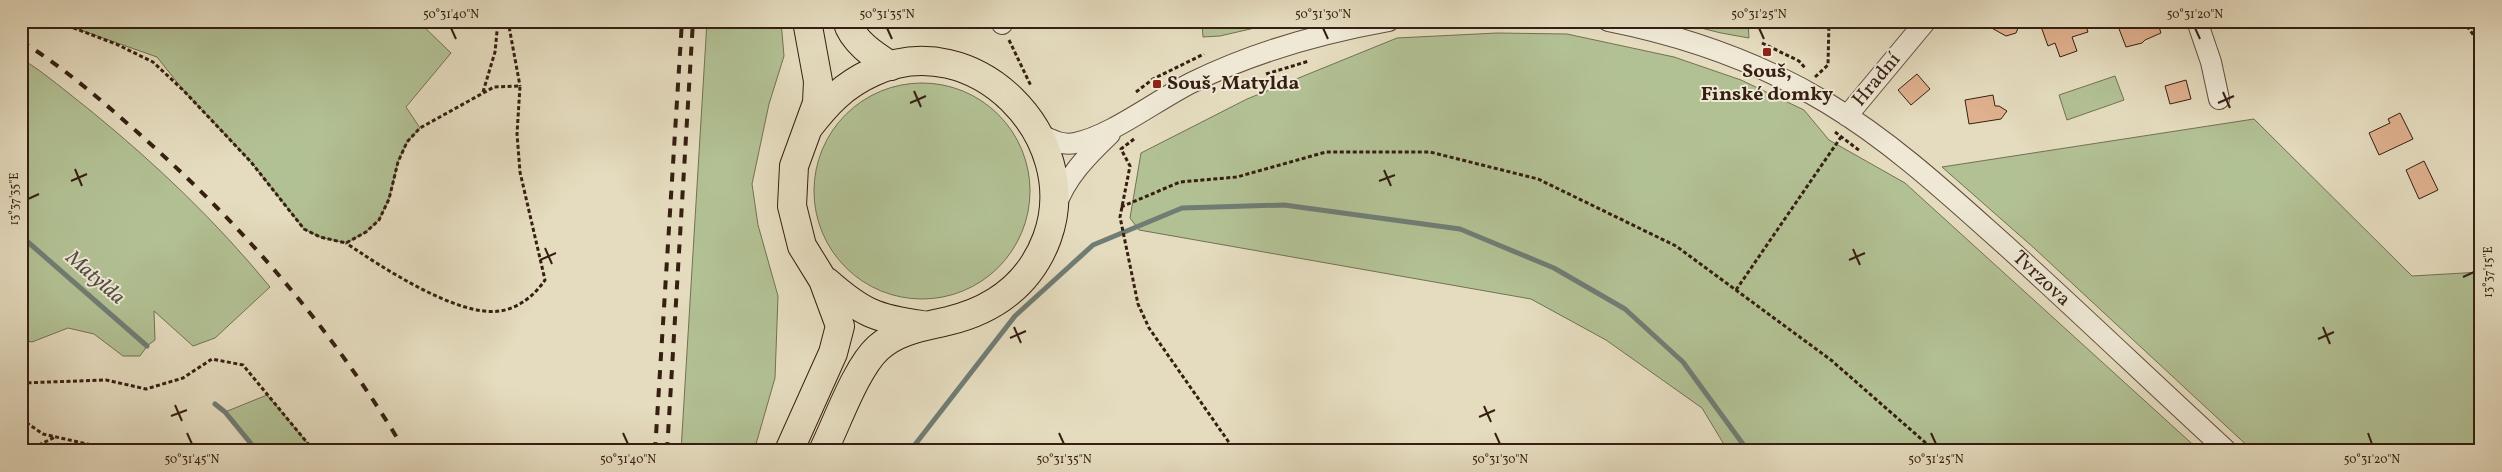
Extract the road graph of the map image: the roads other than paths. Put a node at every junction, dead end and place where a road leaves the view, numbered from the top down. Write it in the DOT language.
graph roads {
  1 [pos="807,21"];
  2 [pos="847,21"];
  3 [pos="1389,21"];
  4 [pos="1608,21"];
  5 [pos="1926,21"];
  6 [pos="2197,21"];
  7 [pos="891,66"];
  8 [pos="2219,99"];
  9 [pos="1847,116"];
  10 [pos="1122,123"];
  11 [pos="808,128"];
  12 [pos="1039,134"];
  13 [pos="1054,213"];
  14 [pos="824,280"];
  15 [pos="927,325"];
  16 [pos="789,451"];
  17 [pos="823,451"];
  18 [pos="2226,451"];
  1 -- 11 [label="highway"];
  2 -- 7 [label="highway"];
  3 -- 10 [label="street"];
  4 -- 9 [label="street, Tvrzova"];
  5 -- 9 [label="street, Hradní"];
  6 -- 8 [label="street"];
  7 -- 11 [label="highway"];
  7 -- 12 [label="highway"];
  9 -- 18 [label="street, Tvrzova"];
  10 -- 12 [label="street"];
  10 -- 13 [label="street"];
  11 -- 14 [label="highway"];
  12 -- 13 [label="highway"];
  13 -- 15 [label="highway"];
  14 -- 15 [label="highway"];
  14 -- 16 [label="highway"];
  15 -- 17 [label="highway"];
}
